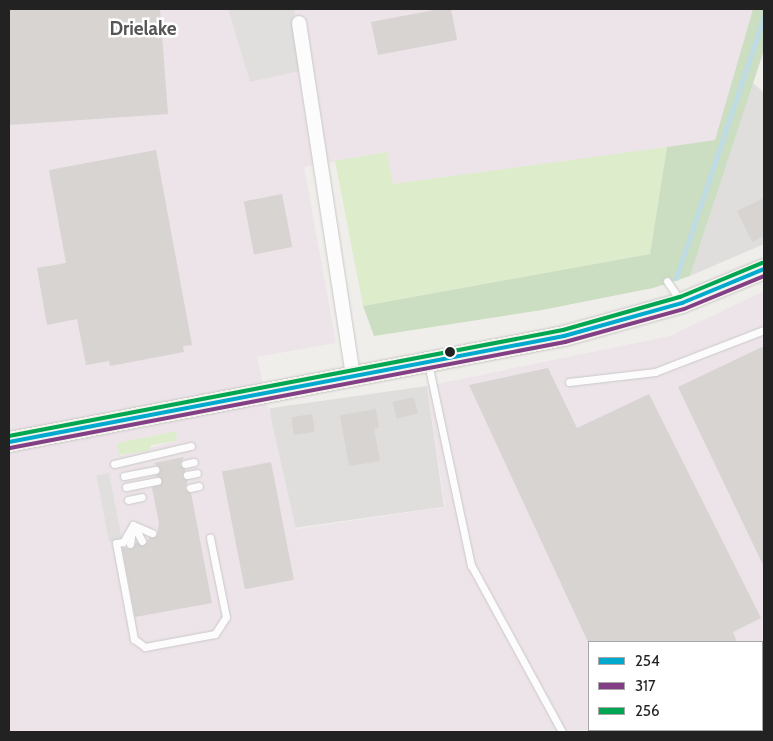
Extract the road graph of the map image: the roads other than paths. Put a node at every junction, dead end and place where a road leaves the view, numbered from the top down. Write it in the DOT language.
graph roads {
  1 [pos="299,23"];
  2 [pos="764,269"];
  3 [pos="667,281"];
  4 [pos="682,303"];
  5 [pos="764,330"];
  6 [pos="428,362"];
  7 [pos="353,378"];
  8 [pos="569,382"];
  9 [pos="9,442"];
  10 [pos="191,446"];
  11 [pos="194,462"];
  12 [pos="114,464"];
  13 [pos="185,464"];
  14 [pos="155,470"];
  15 [pos="197,473"];
  16 [pos="187,475"];
  17 [pos="124,476"];
  18 [pos="157,481"];
  19 [pos="199,486"];
  20 [pos="126,487"];
  21 [pos="190,488"];
  22 [pos="142,497"];
  23 [pos="128,500"];
  24 [pos="133,525"];
  25 [pos="152,533"];
  26 [pos="210,538"];
  27 [pos="142,541"];
  28 [pos="130,544"];
  29 [pos="562,732"];
  1 -- 7 [label="street"];
  2 -- 4 [label="main road"];
  3 -- 4 [label="lane"];
  4 -- 6 [label="main road"];
  5 -- 8 [label="lane"];
  6 -- 7 [label="main road"];
  6 -- 29 [label="lane"];
  7 -- 9 [label="main road"];
  10 -- 12 [label="lane"];
  11 -- 13 [label="lane"];
  14 -- 17 [label="lane"];
  15 -- 16 [label="lane"];
  18 -- 20 [label="lane"];
  19 -- 21 [label="lane"];
  22 -- 23 [label="lane"];
  24 -- 25 [label="lane"];
  24 -- 26 [label="lane"];
  24 -- 27 [label="lane"];
  24 -- 28 [label="lane"];
}
